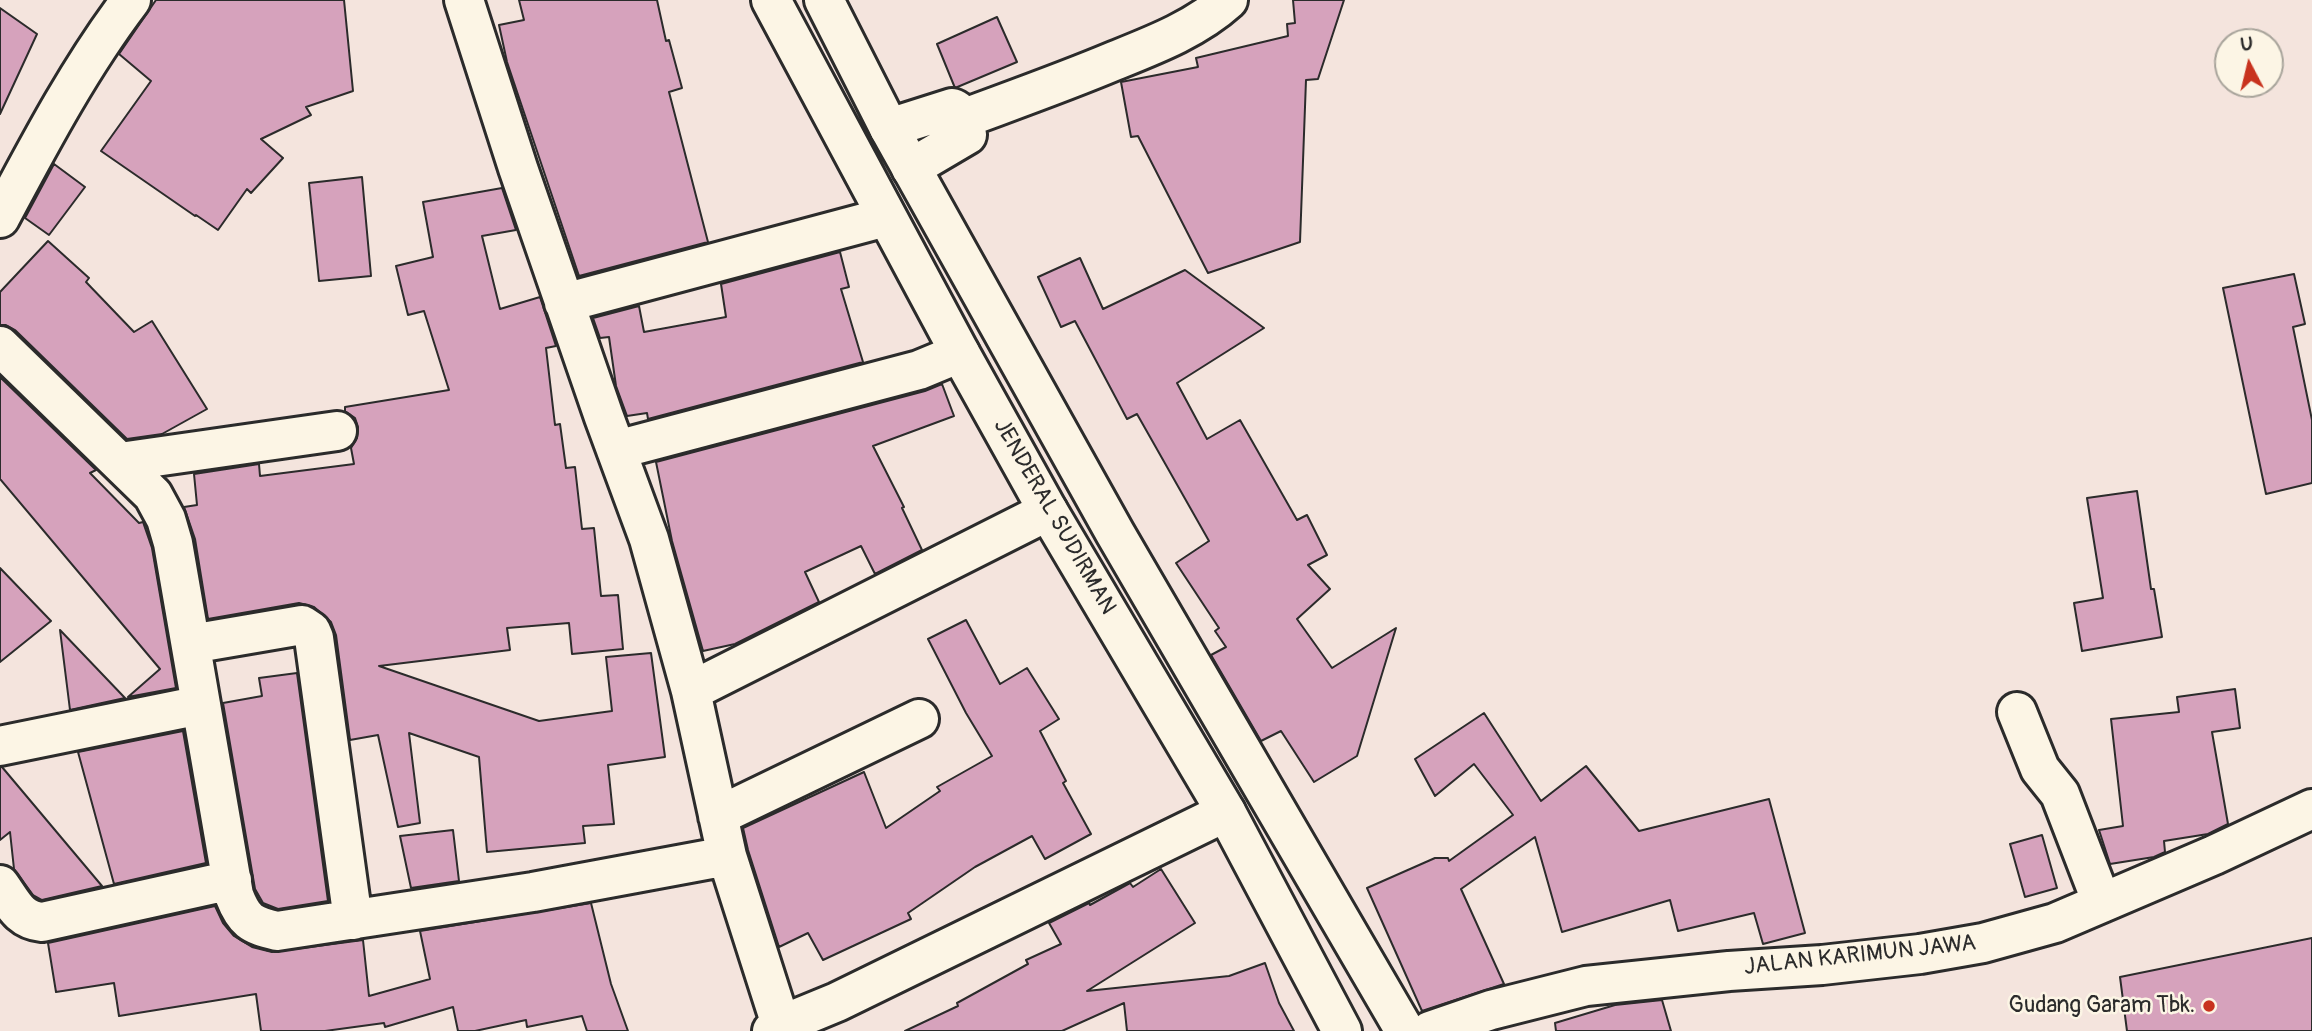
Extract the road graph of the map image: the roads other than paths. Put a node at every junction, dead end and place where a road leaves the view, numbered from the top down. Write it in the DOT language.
graph roads {
  1 [pos="464,0"];
  2 [pos="771,0"];
  3 [pos="824,0"];
  4 [pos="1228,0"];
  5 [pos="116,6"];
  6 [pos="962,119"];
  7 [pos="889,128"];
  8 [pos="911,168"];
  9 [pos="886,217"];
  10 [pos="0,218"];
  11 [pos="564,303"];
  12 [pos="0,346"];
  13 [pos="960,353"];
  14 [pos="337,431"];
  15 [pos="616,450"];
  16 [pos="120,462"];
  17 [pos="1048,511"];
  18 [pos="191,644"];
  19 [pos="691,691"];
  20 [pos="201,705"];
  21 [pos="2017,712"];
  22 [pos="919,719"];
  23 [pos="0,746"];
  24 [pos="2312,809"];
  25 [pos="1226,812"];
  26 [pos="718,816"];
  27 [pos="727,856"];
  28 [pos="232,880"];
  29 [pos="0,885"];
  30 [pos="2102,903"];
  31 [pos="353,920"];
  32 [pos="841,1017"];
  33 [pos="777,1028"];
  34 [pos="1342,1031"];
  35 [pos="1405,1031"];
  36 [pos="1430,1031"];
  1 -- 11 [label="main road"];
  2 -- 9 [label="main road, JENDERAL SUDIRMAN"];
  3 -- 7 [label="main road, JENDERAL SUDIRMAN"];
  4 -- 6 [label="main road"];
  5 -- 10 [label="main road"];
  6 -- 7 [label="main road"];
  6 -- 8 [label="main road"];
  7 -- 8 [label="main road, JENDERAL SUDIRMAN"];
  8 -- 35 [label="main road, JENDERAL SUDIRMAN"];
  9 -- 11 [label="main road"];
  9 -- 13 [label="main road, JENDERAL SUDIRMAN"];
  11 -- 15 [label="main road"];
  12 -- 16 [label="main road"];
  13 -- 15 [label="main road"];
  13 -- 17 [label="main road, JENDERAL SUDIRMAN"];
  14 -- 16 [label="main road"];
  15 -- 19 [label="main road"];
  16 -- 18 [label="main road"];
  17 -- 19 [label="main road"];
  17 -- 25 [label="main road, JENDERAL SUDIRMAN"];
  18 -- 20 [label="main road"];
  18 -- 31 [label="main road"];
  19 -- 26 [label="main road"];
  20 -- 23 [label="main road"];
  20 -- 28 [label="main road"];
  21 -- 30 [label="main road"];
  22 -- 26 [label="main road"];
  24 -- 30 [label="main road, JALAN KARIMUN JAWA"];
  25 -- 32 [label="main road"];
  25 -- 34 [label="main road, JENDERAL SUDIRMAN"];
  26 -- 27 [label="main road"];
  27 -- 31 [label="main road"];
  27 -- 33 [label="main road"];
  28 -- 29 [label="main road"];
  28 -- 31 [label="main road"];
  30 -- 36 [label="main road, JALAN KARIMUN JAWA"];
  32 -- 33 [label="main road"];
}
